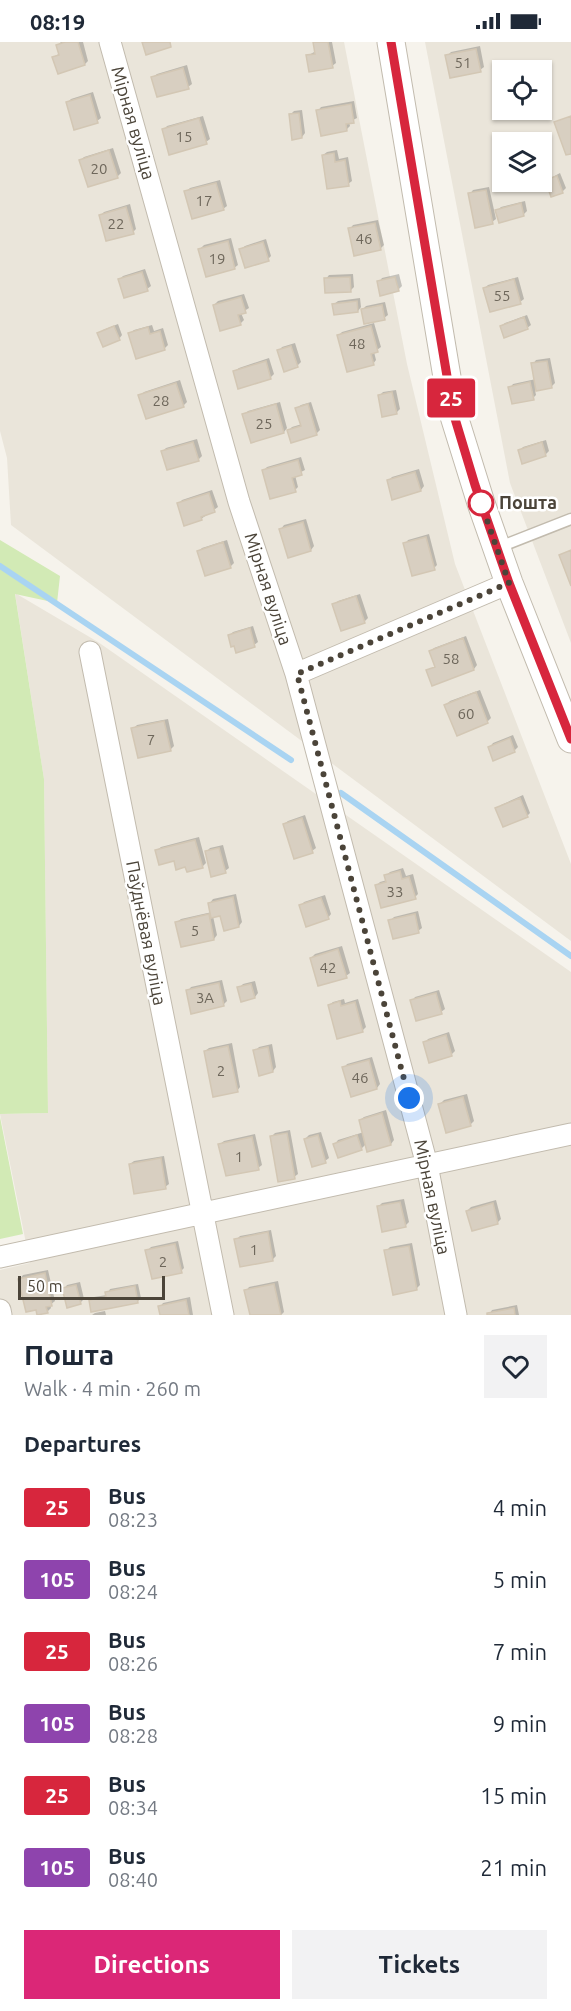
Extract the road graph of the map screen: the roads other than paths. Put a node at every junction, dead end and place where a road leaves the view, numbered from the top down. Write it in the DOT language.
graph roads {
  1 [pos="110,42"];
  2 [pos="391,42"];
  3 [pos="571,519"];
  4 [pos="497,548"];
  5 [pos="509,583"];
  6 [pos="90,652"];
  7 [pos="297,674"];
  8 [pos="571,739"];
  9 [pos="571,1134"];
  10 [pos="427,1165"];
  11 [pos="202,1214"];
  12 [pos="0,1257"];
  13 [pos="0,1310"];
  14 [pos="1,1315"];
  15 [pos="223,1315"];
  16 [pos="456,1315"];
  1 -- 7 [label="street, Мірная вуліца"];
  2 -- 4 [label="street"];
  3 -- 4 [label="lane"];
  4 -- 5 [label="street"];
  5 -- 7 [label="street"];
  5 -- 8 [label="street"];
  6 -- 11 [label="street, Паўднёвая вуліца"];
  7 -- 10 [label="street, Мірная вуліца"];
  9 -- 10 [label="street"];
  10 -- 11 [label="street"];
  10 -- 16 [label="street, Мірная вуліца"];
  11 -- 12 [label="street"];
  11 -- 15 [label="street, Паўднёвая вуліца"];
  13 -- 14 [label="street"];
}
